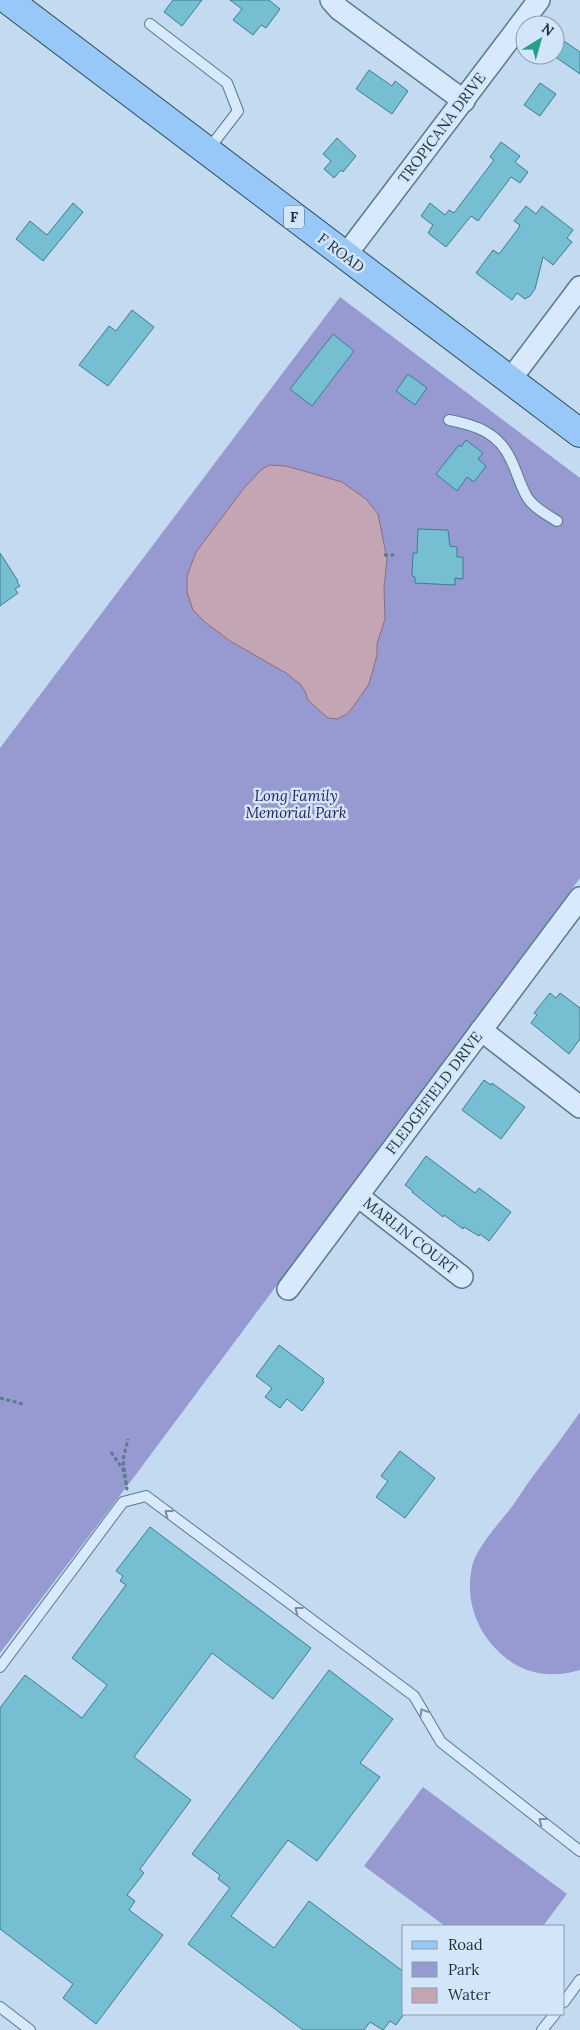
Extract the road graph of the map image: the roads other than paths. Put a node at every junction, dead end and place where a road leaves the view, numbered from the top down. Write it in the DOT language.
graph roads {
  1 [pos="8,0"];
  2 [pos="331,0"];
  3 [pos="539,0"];
  4 [pos="150,24"];
  5 [pos="464,100"];
  6 [pos="208,150"];
  7 [pos="345,256"];
  8 [pos="580,287"];
  9 [pos="510,380"];
  10 [pos="449,420"];
  11 [pos="580,433"];
  12 [pos="557,521"];
  13 [pos="580,898"];
  14 [pos="481,1030"];
  15 [pos="580,1107"];
  16 [pos="358,1196"];
  17 [pos="462,1277"];
  18 [pos="288,1289"];
  19 [pos="0,1667"];
  20 [pos="580,1851"];
  21 [pos="580,1980"];
  22 [pos="565,2001"];
  23 [pos="0,2007"];
  24 [pos="554,2015"];
  25 [pos="30,2030"];
  26 [pos="542,2030"];
  1 -- 6 [label="main road, F ROAD / F"];
  2 -- 5 [label="street"];
  3 -- 5 [label="street, TROPICANA DRIVE"];
  4 -- 6 [label="lane"];
  5 -- 7 [label="street, TROPICANA DRIVE"];
  6 -- 7 [label="main road, F ROAD / F"];
  7 -- 9 [label="main road, F ROAD / F"];
  8 -- 9 [label="street"];
  9 -- 11 [label="main road, F ROAD / F"];
  10 -- 12 [label="lane"];
  13 -- 14 [label="street, FLEDGEFIELD DRIVE"];
  14 -- 15 [label="street"];
  14 -- 16 [label="street, FLEDGEFIELD DRIVE"];
  16 -- 17 [label="street, MARLIN COURT"];
  16 -- 18 [label="street, FLEDGEFIELD DRIVE"];
  20 -- 19 [label="lane, one-way"];
  21 -- 22 [label="lane"];
  23 -- 25 [label="lane"];
  24 -- 26 [label="lane"];
}
